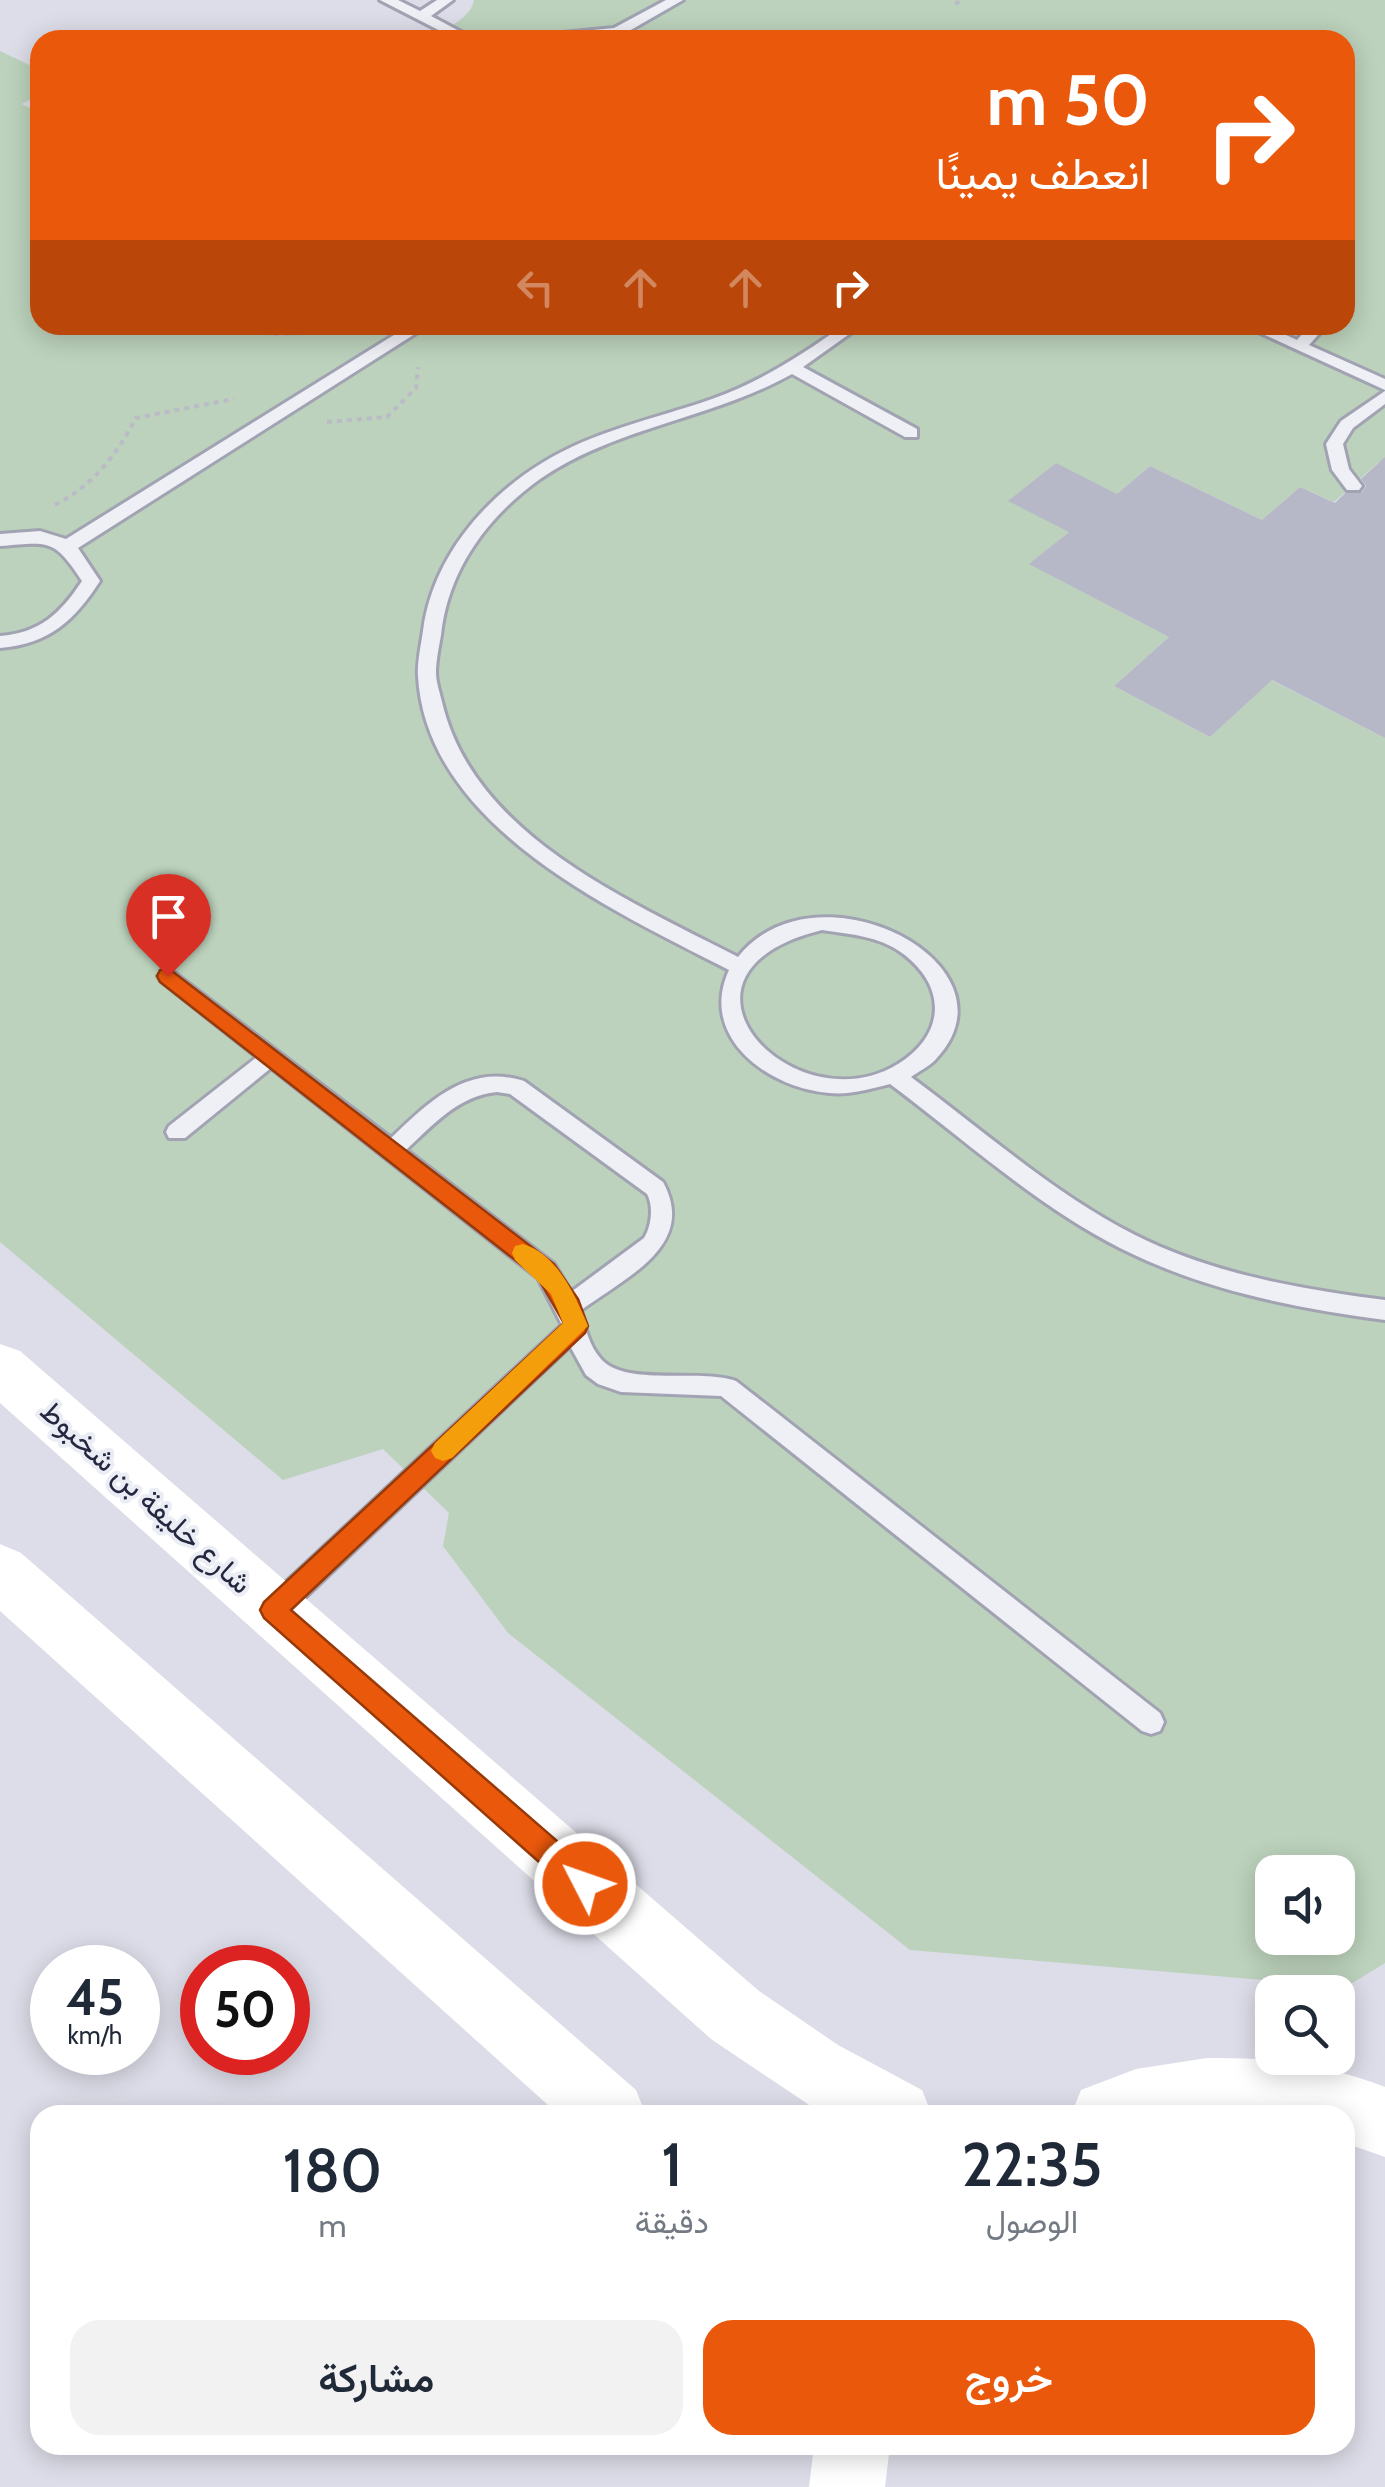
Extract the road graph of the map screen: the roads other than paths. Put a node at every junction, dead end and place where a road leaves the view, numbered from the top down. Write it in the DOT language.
graph roads {
  1 [pos="387,0"];
  2 [pos="446,0"];
  3 [pos="676,0"];
  4 [pos="423,15"];
  5 [pos="451,30"];
  6 [pos="624,30"];
  7 [pos="405,335"];
  8 [pos="840,335"];
  9 [pos="1275,335"];
  10 [pos="1310,335"];
  11 [pos="1300,346"];
  12 [pos="793,368"];
  13 [pos="1385,384"];
  14 [pos="1385,396"];
  15 [pos="911,433"];
  16 [pos="1353,486"];
  17 [pos="0,540"];
  18 [pos="68,546"];
  19 [pos="0,642"];
  20 [pos="740,967"];
  21 [pos="168,976"];
  22 [pos="271,1057"];
  23 [pos="895,1076"];
  24 [pos="178,1132"];
  25 [pos="392,1150"];
  26 [pos="1385,1310"];
  27 [pos="573,1316"];
  28 [pos="0,1368"];
  29 [pos="0,1572"];
  30 [pos="273,1610"];
  31 [pos="1151,1722"];
  32 [pos="599,2105"];
  33 [pos="878,2105"];
  34 [pos="1127,2105"];
  35 [pos="1340,2105"];
  1 -- 4 [label="lane"];
  2 -- 4 [label="lane"];
  3 -- 6 [label="lane"];
  4 -- 5 [label="lane"];
  7 -- 18 [label="lane"];
  8 -- 12 [label="lane"];
  9 -- 11 [label="lane"];
  10 -- 11 [label="lane"];
  11 -- 13 [label="lane"];
  12 -- 15 [label="lane"];
  12 -- 20 [label="lane"];
  14 -- 16 [label="lane"];
  17 -- 18 [label="lane"];
  18 -- 19 [label="lane"];
  20 -- 23 [label="lane"];
  20 -- 23 [label="lane"];
  21 -- 22 [label="lane"];
  22 -- 24 [label="lane"];
  22 -- 25 [label="lane"];
  23 -- 26 [label="lane"];
  25 -- 27 [label="lane"];
  25 -- 27 [label="lane"];
  27 -- 30 [label="lane"];
  27 -- 31 [label="lane"];
  28 -- 30 [label="main road, شارع خليفة بن شخبوط"];
  29 -- 32 [label="main road"];
  30 -- 33 [label="main road, شارع خليفة بن شخبوط"];
  34 -- 35 [label="main road"];
}
